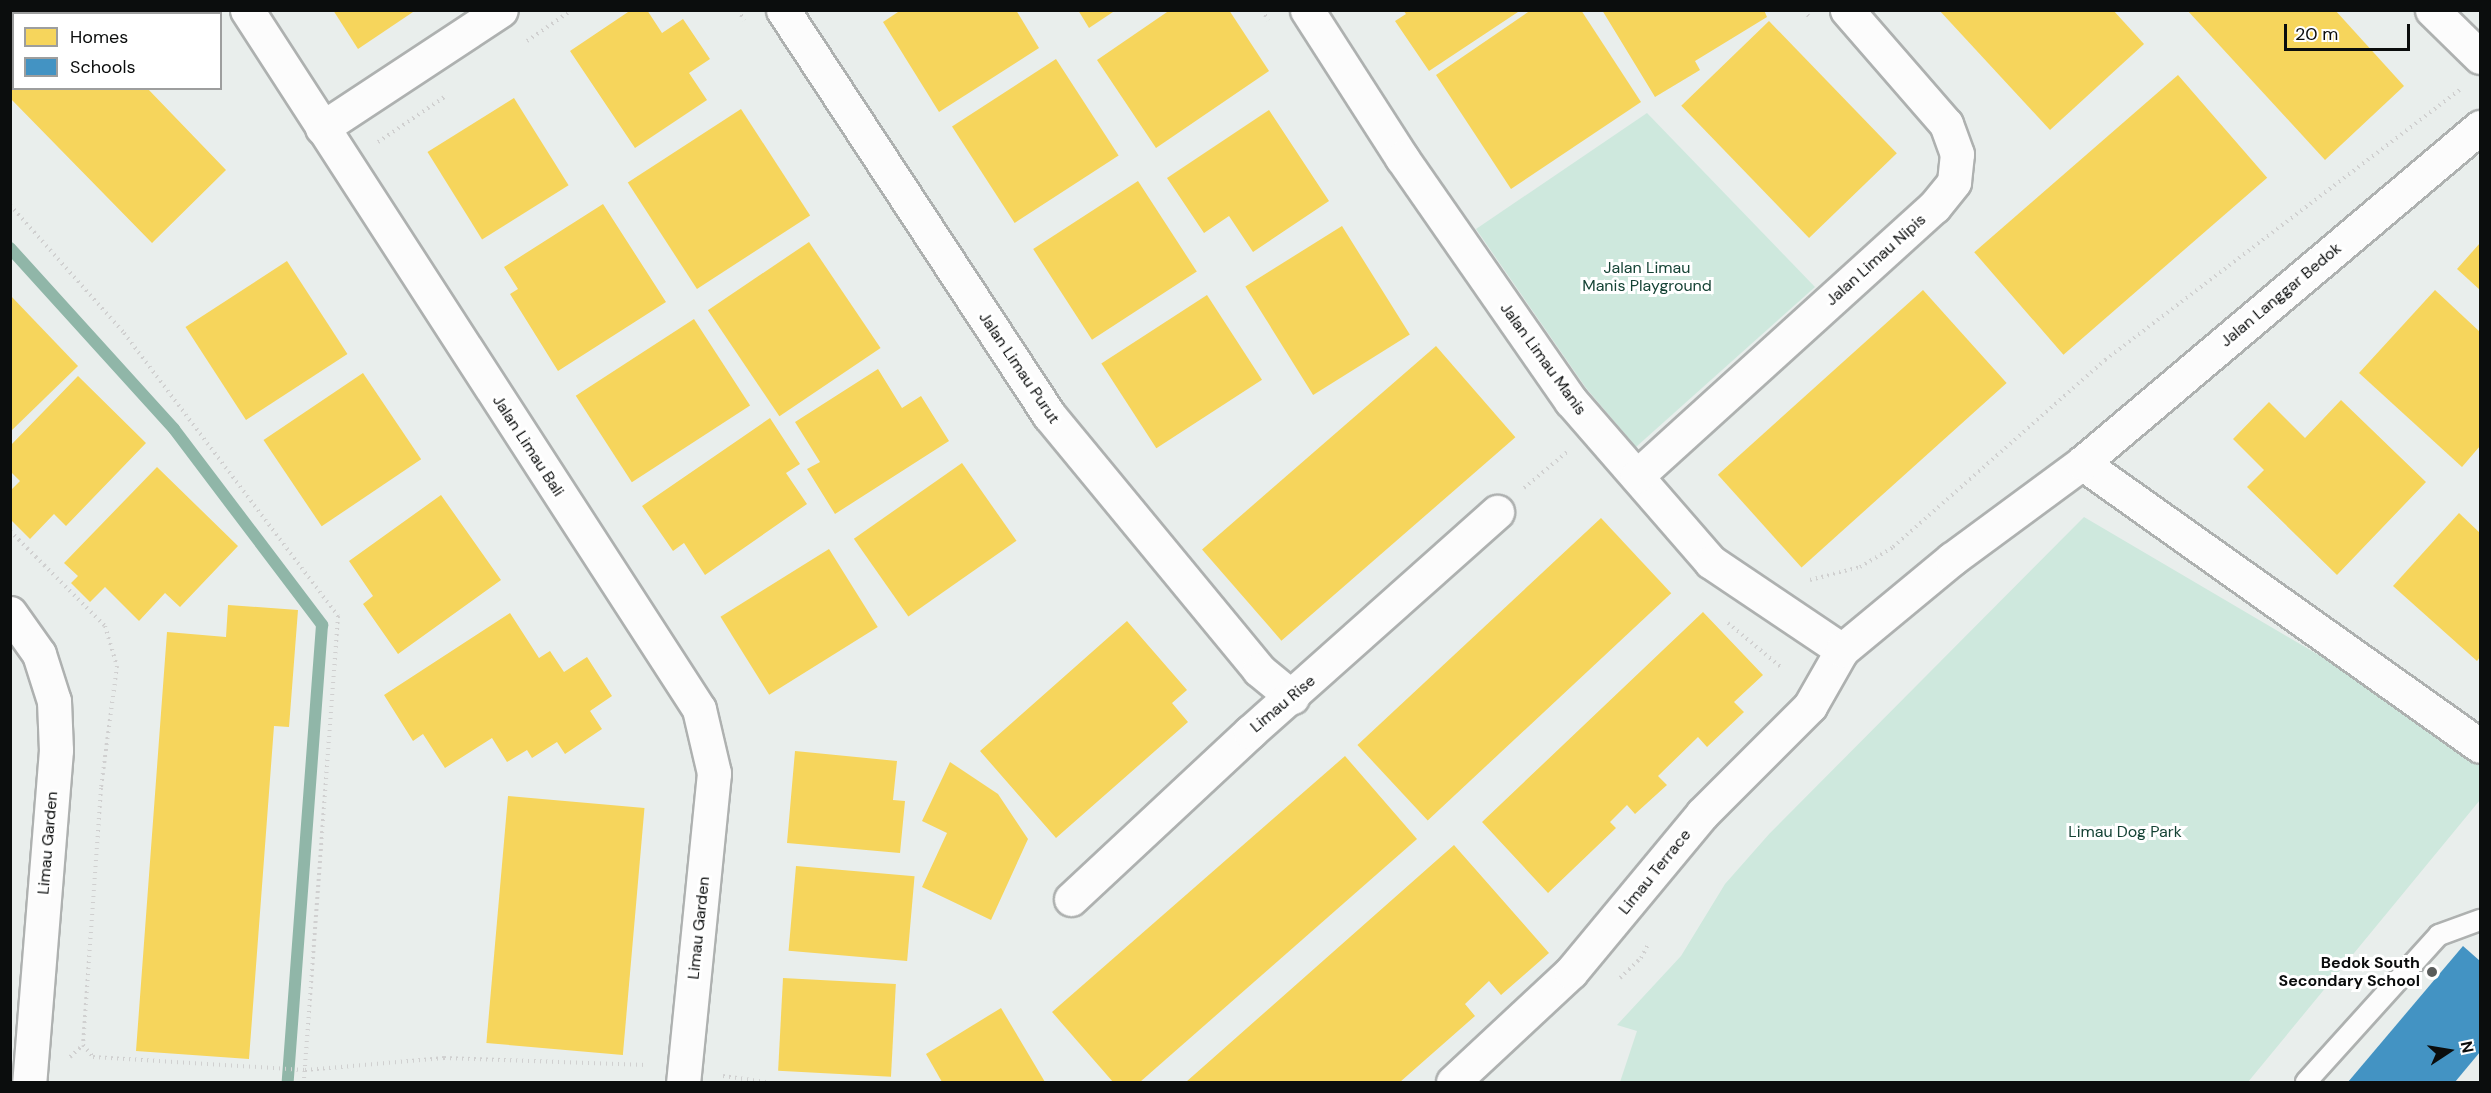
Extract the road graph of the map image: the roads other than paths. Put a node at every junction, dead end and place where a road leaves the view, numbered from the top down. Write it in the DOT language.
graph roads {
  1 [pos="247,10"];
  2 [pos="501,10"];
  3 [pos="783,10"];
  4 [pos="1307,10"];
  5 [pos="1847,10"];
  6 [pos="2432,10"];
  7 [pos="2475,70"];
  8 [pos="2481,127"];
  9 [pos="322,128"];
  10 [pos="2082,464"];
  11 [pos="1637,476"];
  12 [pos="1509,501"];
  13 [pos="10,614"];
  14 [pos="1842,650"];
  15 [pos="1292,697"];
  16 [pos="2481,746"];
  17 [pos="714,773"];
  18 [pos="1071,899"];
  19 [pos="2481,920"];
  20 [pos="29,1083"];
  21 [pos="683,1083"];
  22 [pos="1453,1083"];
  23 [pos="2306,1083"];
  1 -- 9 [label="street, Jalan Limau Bali"];
  2 -- 9 [label="street"];
  3 -- 15 [label="street, Jalan Limau Purut"];
  4 -- 11 [label="street, Jalan Limau Manis"];
  5 -- 11 [label="street, Jalan Limau Nipis"];
  6 -- 7 [label="street"];
  8 -- 10 [label="street, Jalan Langgar Bedok"];
  9 -- 17 [label="street, Jalan Limau Bali"];
  10 -- 14 [label="street, Jalan Langgar Bedok"];
  10 -- 16 [label="street"];
  11 -- 14 [label="street, Jalan Limau Manis"];
  12 -- 15 [label="street, Limau Rise"];
  13 -- 20 [label="street, Limau Garden"];
  14 -- 22 [label="street, Limau Terrace"];
  15 -- 18 [label="street, Limau Rise"];
  17 -- 21 [label="street, Limau Garden"];
  19 -- 23 [label="lane"];
}
